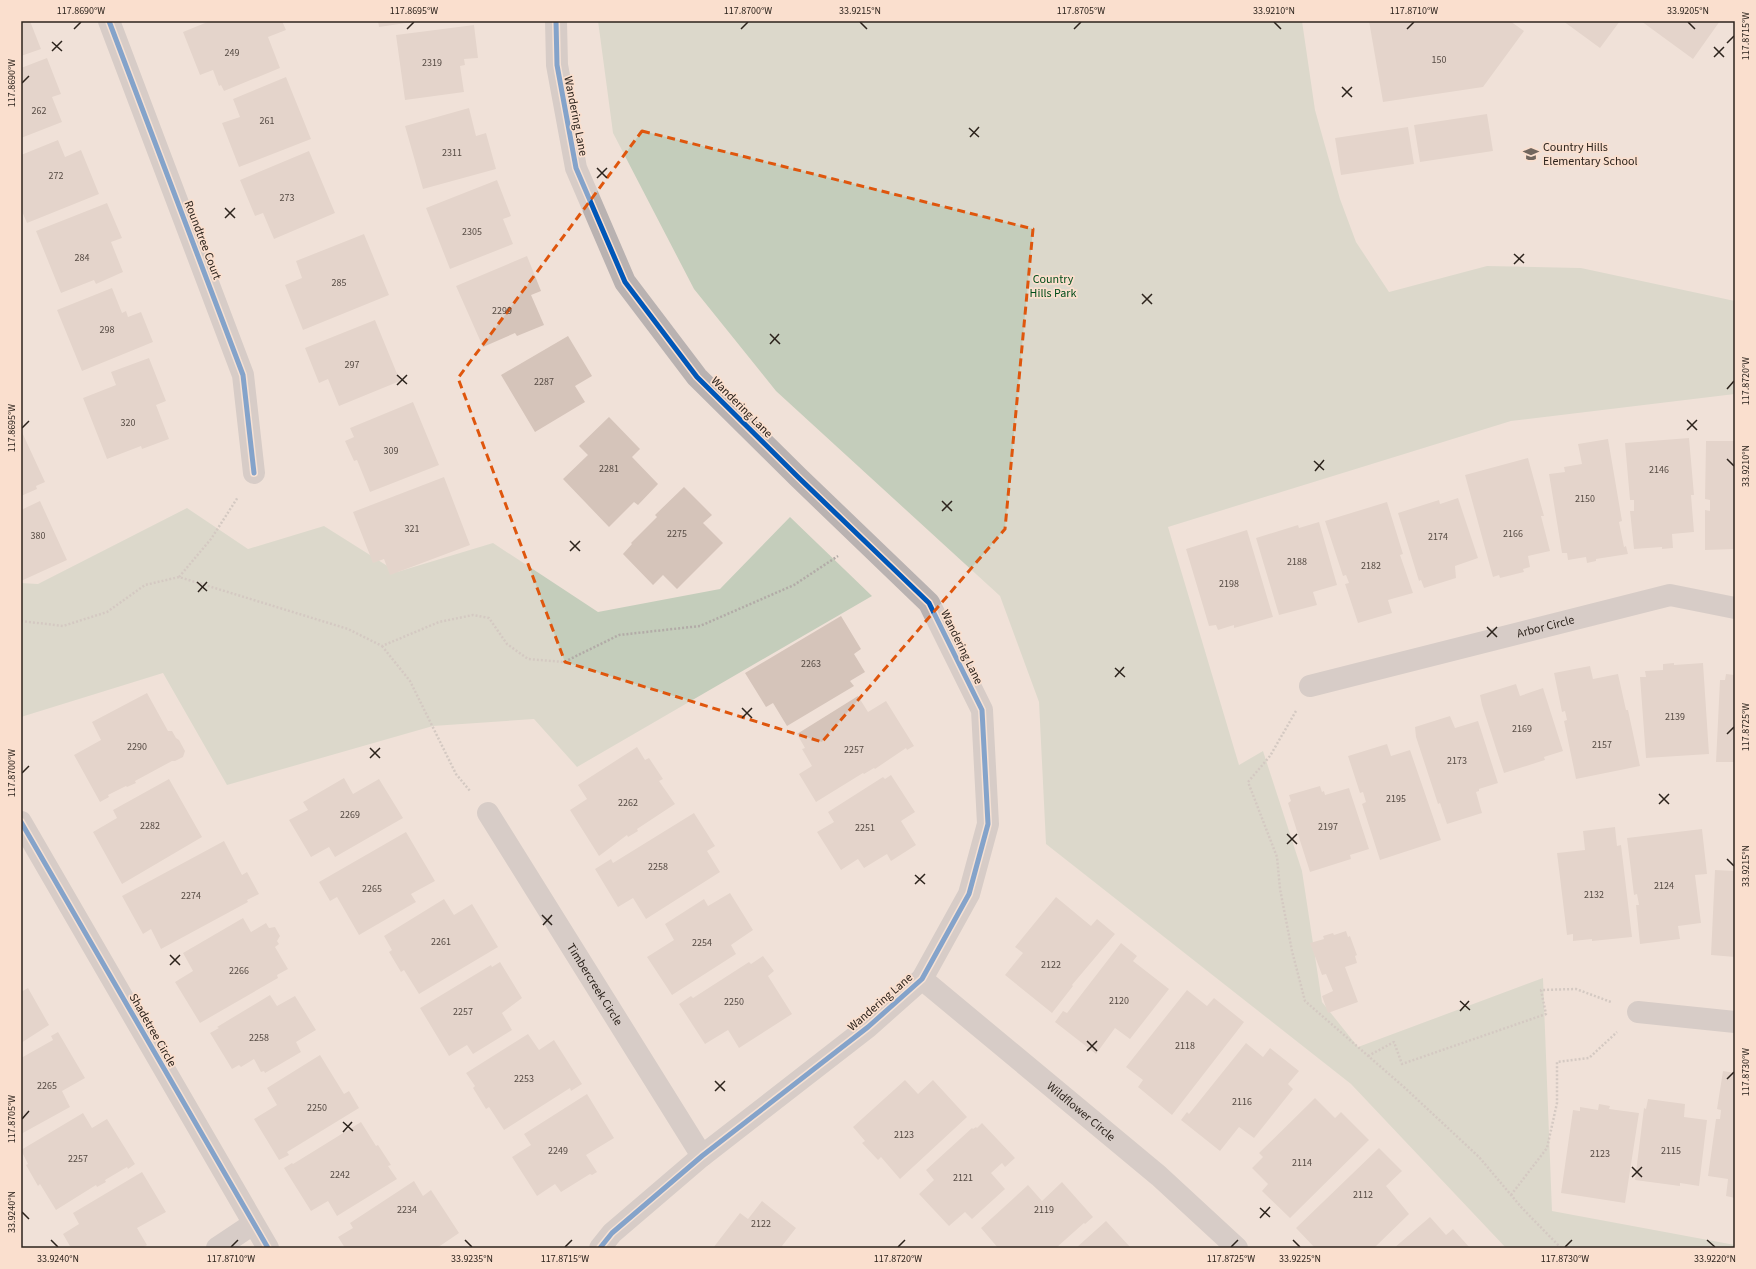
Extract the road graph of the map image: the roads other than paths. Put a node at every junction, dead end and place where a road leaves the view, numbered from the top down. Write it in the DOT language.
graph roads {
  1 [pos="109,21"];
  2 [pos="556,21"];
  3 [pos="254,473"];
  4 [pos="1735,608"];
  5 [pos="1310,686"];
  6 [pos="488,813"];
  7 [pos="21,822"];
  8 [pos="922,979"];
  9 [pos="1638,1012"];
  10 [pos="1735,1022"];
  11 [pos="702,1156"];
  12 [pos="253,1224"];
  13 [pos="217,1248"];
  14 [pos="268,1248"];
  15 [pos="600,1248"];
  16 [pos="1238,1248"];
  1 -- 3 [label="street, Roundtree Court"];
  2 -- 8 [label="street, Wandering Lane"];
  4 -- 5 [label="street, Arbor Circle"];
  6 -- 11 [label="street, Timbercreek Circle"];
  7 -- 12 [label="street, Shadetree Circle"];
  8 -- 11 [label="street, Wandering Lane"];
  8 -- 16 [label="street, Wildflower Circle"];
  9 -- 10 [label="street"];
  11 -- 15 [label="street, Wandering Lane"];
  12 -- 13 [label="street"];
  12 -- 14 [label="street, Shadetree Circle"];
}
